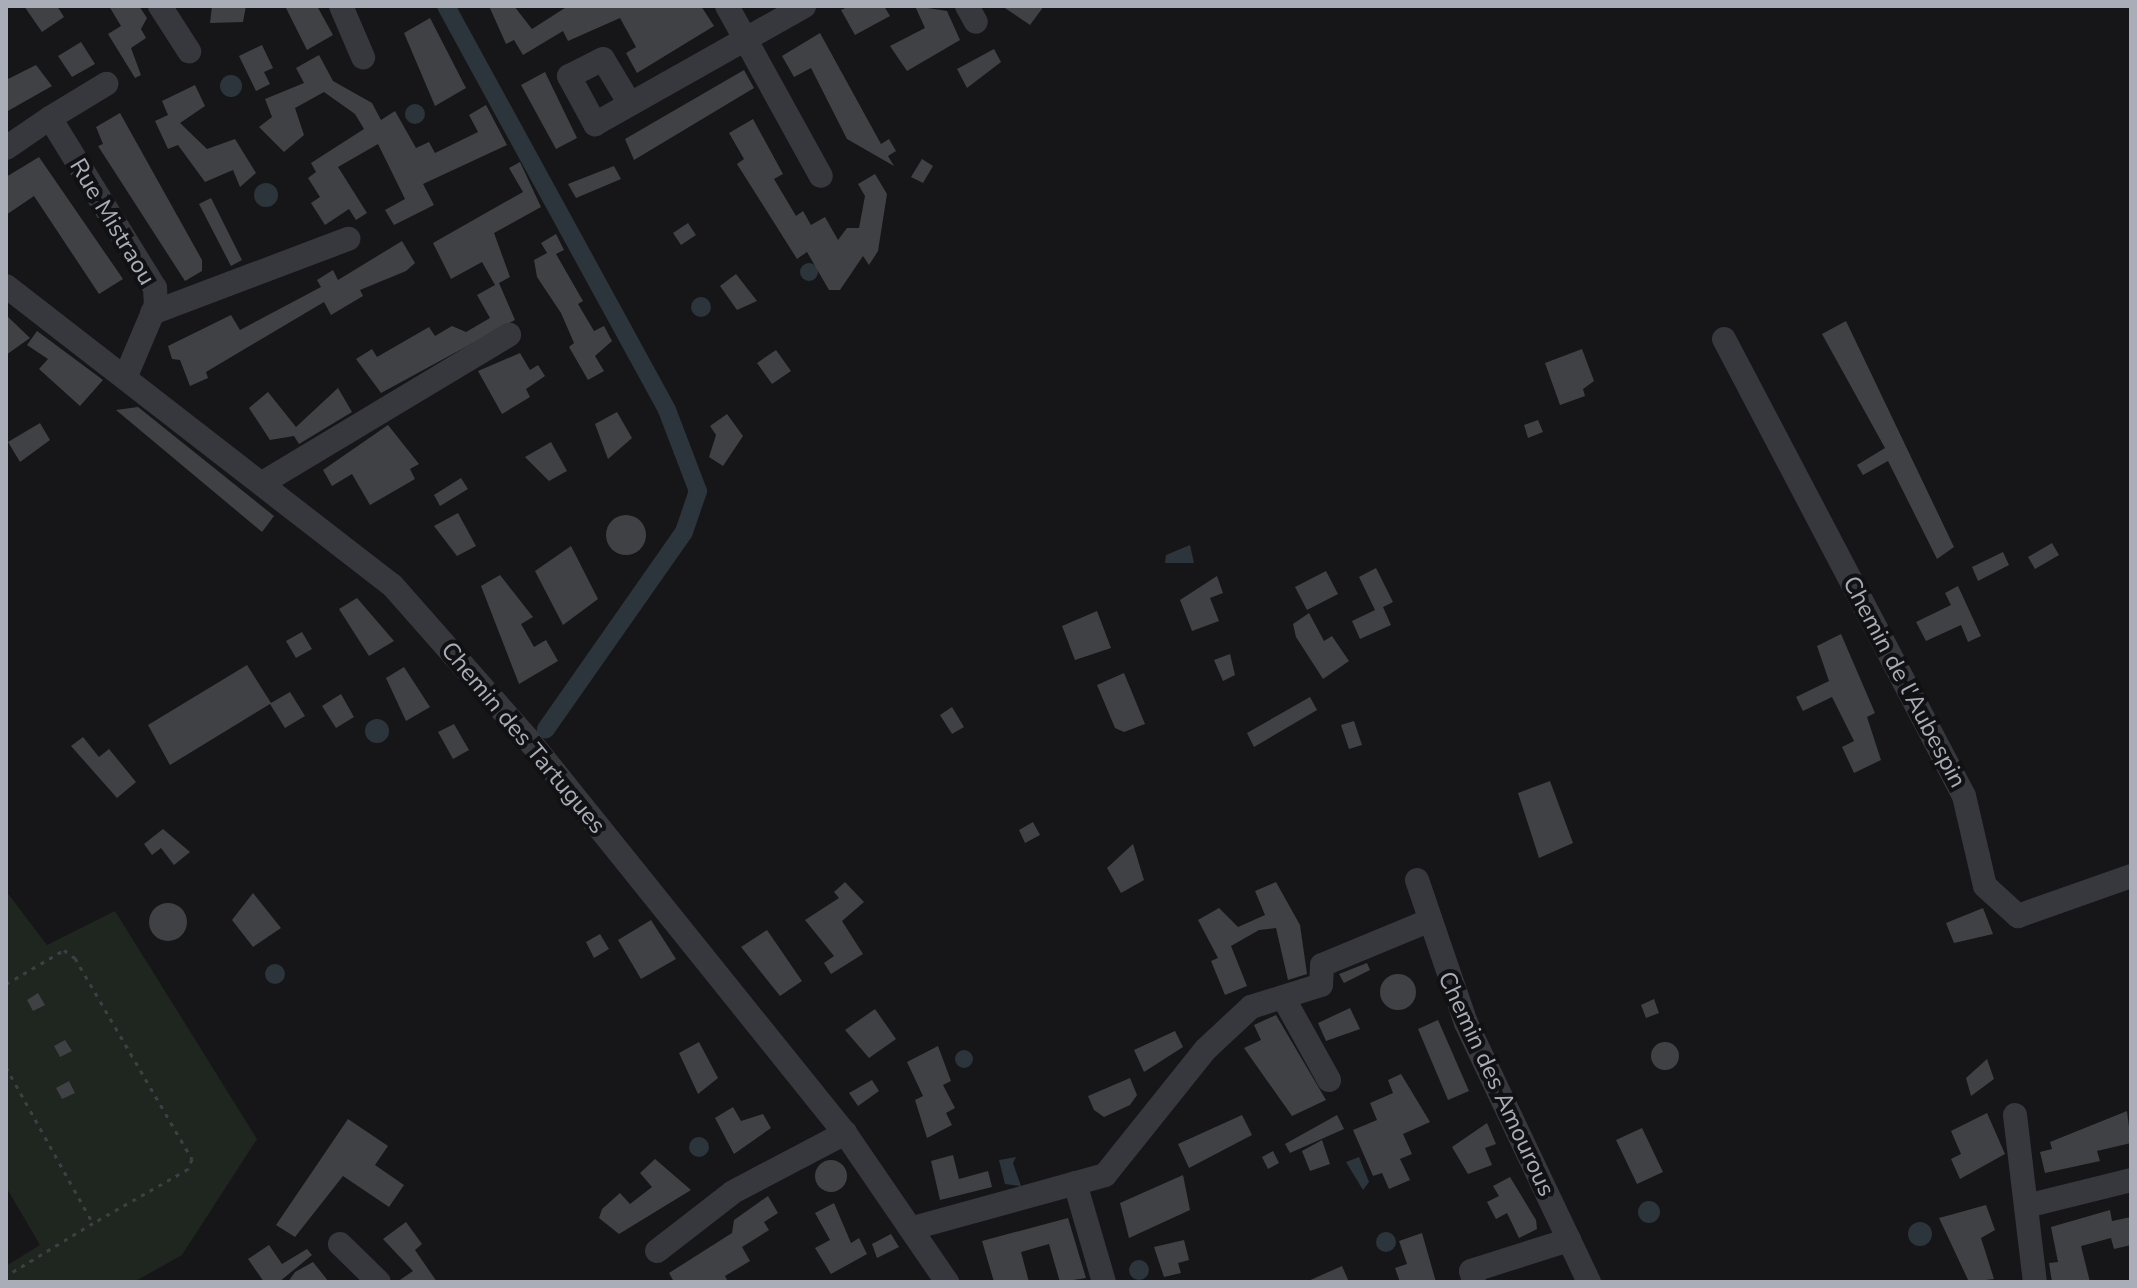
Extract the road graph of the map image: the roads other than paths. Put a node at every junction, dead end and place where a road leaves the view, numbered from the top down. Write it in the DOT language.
graph roads {
  1 [pos="160,6"];
  2 [pos="341,6"];
  3 [pos="727,6"];
  4 [pos="804,6"];
  5 [pos="748,39"];
  6 [pos="189,51"];
  7 [pos="363,57"];
  8 [pos="106,84"];
  9 [pos="630,104"];
  10 [pos="50,118"];
  11 [pos="6,148"];
  12 [pos="821,176"];
  13 [pos="348,239"];
  14 [pos="6,286"];
  15 [pos="152,313"];
  16 [pos="509,335"];
  17 [pos="1724,339"];
  18 [pos="125,378"];
  19 [pos="264,482"];
  20 [pos="2131,876"];
  21 [pos="1417,880"];
  22 [pos="1426,922"];
  23 [pos="1283,997"];
  24 [pos="1329,1080"];
  25 [pos="2015,1115"];
  26 [pos="845,1133"];
  27 [pos="2131,1180"];
  28 [pos="1075,1183"];
  29 [pos="2026,1206"];
  30 [pos="913,1228"];
  31 [pos="1569,1240"];
  32 [pos="340,1244"];
  33 [pos="657,1251"];
  34 [pos="379,1282"];
  35 [pos="947,1282"];
  36 [pos="1104,1282"];
  37 [pos="1474,1282"];
  38 [pos="1589,1282"];
  39 [pos="2035,1282"];
  1 -- 6 [label="street"];
  2 -- 7 [label="street"];
  3 -- 5 [label="street"];
  4 -- 5 [label="street"];
  5 -- 9 [label="street"];
  5 -- 12 [label="street"];
  8 -- 10 [label="street"];
  10 -- 11 [label="street"];
  10 -- 15 [label="street, Rue Mistraou"];
  13 -- 15 [label="street"];
  14 -- 18 [label="street, Chemin des Tartugues"];
  15 -- 18 [label="street, Rue Mistraou"];
  16 -- 19 [label="street"];
  17 -- 20 [label="street, Chemin de l'Aubespin"];
  18 -- 19 [label="street, Chemin des Tartugues"];
  19 -- 26 [label="street, Chemin des Tartugues"];
  21 -- 22 [label="street, Chemin des Amourous"];
  22 -- 23 [label="street"];
  22 -- 31 [label="street, Chemin des Amourous"];
  23 -- 24 [label="street"];
  23 -- 28 [label="street"];
  25 -- 29 [label="street"];
  26 -- 30 [label="street, Chemin des Tartugues"];
  26 -- 33 [label="street"];
  27 -- 29 [label="street"];
  28 -- 30 [label="street"];
  28 -- 36 [label="street"];
  29 -- 39 [label="street"];
  30 -- 35 [label="street, Chemin des Tartugues"];
  31 -- 37 [label="street"];
  31 -- 38 [label="street, Chemin des Amourous"];
  32 -- 34 [label="street"];
}
